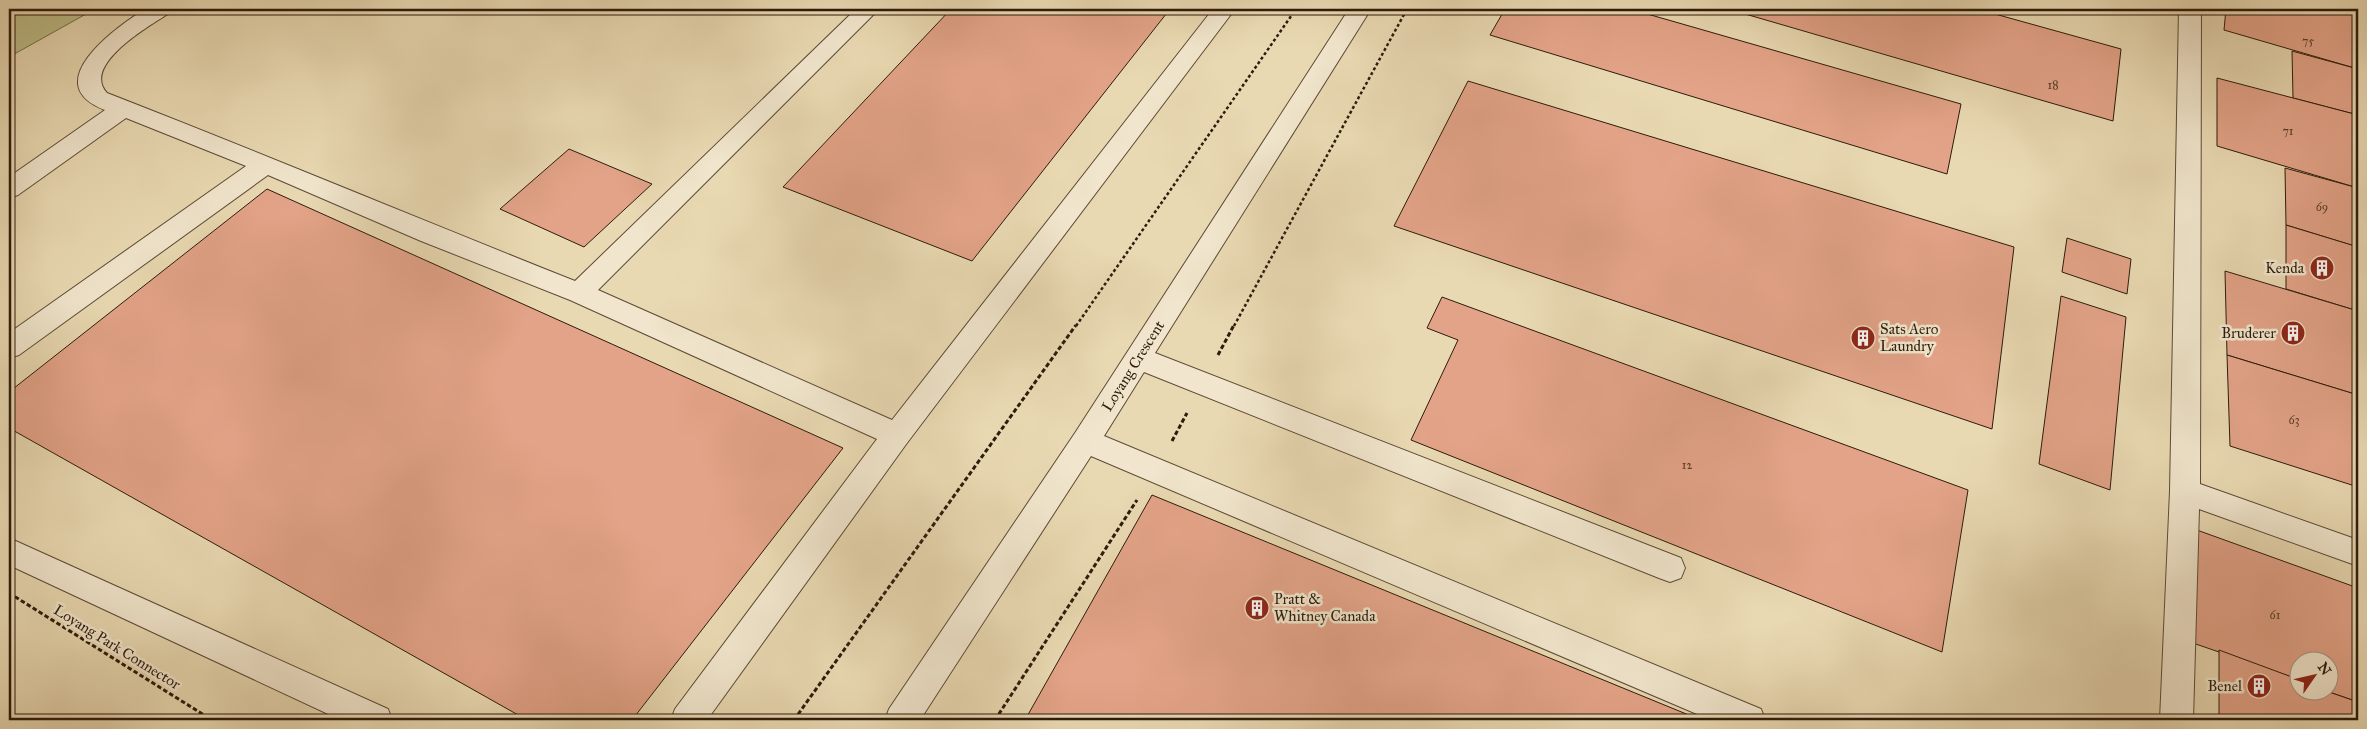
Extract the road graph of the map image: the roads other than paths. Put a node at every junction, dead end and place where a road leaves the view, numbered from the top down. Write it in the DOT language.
graph roads {
  1 [pos="160,9"];
  2 [pos="868,9"];
  3 [pos="1224,9"];
  4 [pos="1360,9"];
  5 [pos="2190,9"];
  6 [pos="122,110"];
  7 [pos="266,164"];
  8 [pos="9,189"];
  9 [pos="580,293"];
  10 [pos="9,346"];
  11 [pos="1138,358"];
  12 [pos="897,435"];
  13 [pos="1085,441"];
  14 [pos="2185,491"];
  15 [pos="9,550"];
  16 [pos="2358,553"];
  17 [pos="1670,568"];
  18 [pos="376,720"];
  19 [pos="687,720"];
  20 [pos="901,720"];
  21 [pos="1749,720"];
  22 [pos="2176,720"];
  1 -- 6 [label="street"];
  2 -- 9 [label="street"];
  3 -- 12 [label="street"];
  4 -- 11 [label="street, Loyang Crescent"];
  5 -- 14 [label="street"];
  6 -- 7 [label="street"];
  6 -- 8 [label="street"];
  7 -- 9 [label="street"];
  7 -- 10 [label="street"];
  9 -- 12 [label="street"];
  11 -- 13 [label="street, Loyang Crescent"];
  11 -- 17 [label="street"];
  12 -- 19 [label="street"];
  13 -- 20 [label="street, Loyang Crescent"];
  13 -- 21 [label="street"];
  14 -- 16 [label="street"];
  14 -- 22 [label="street"];
  15 -- 18 [label="street"];
}
